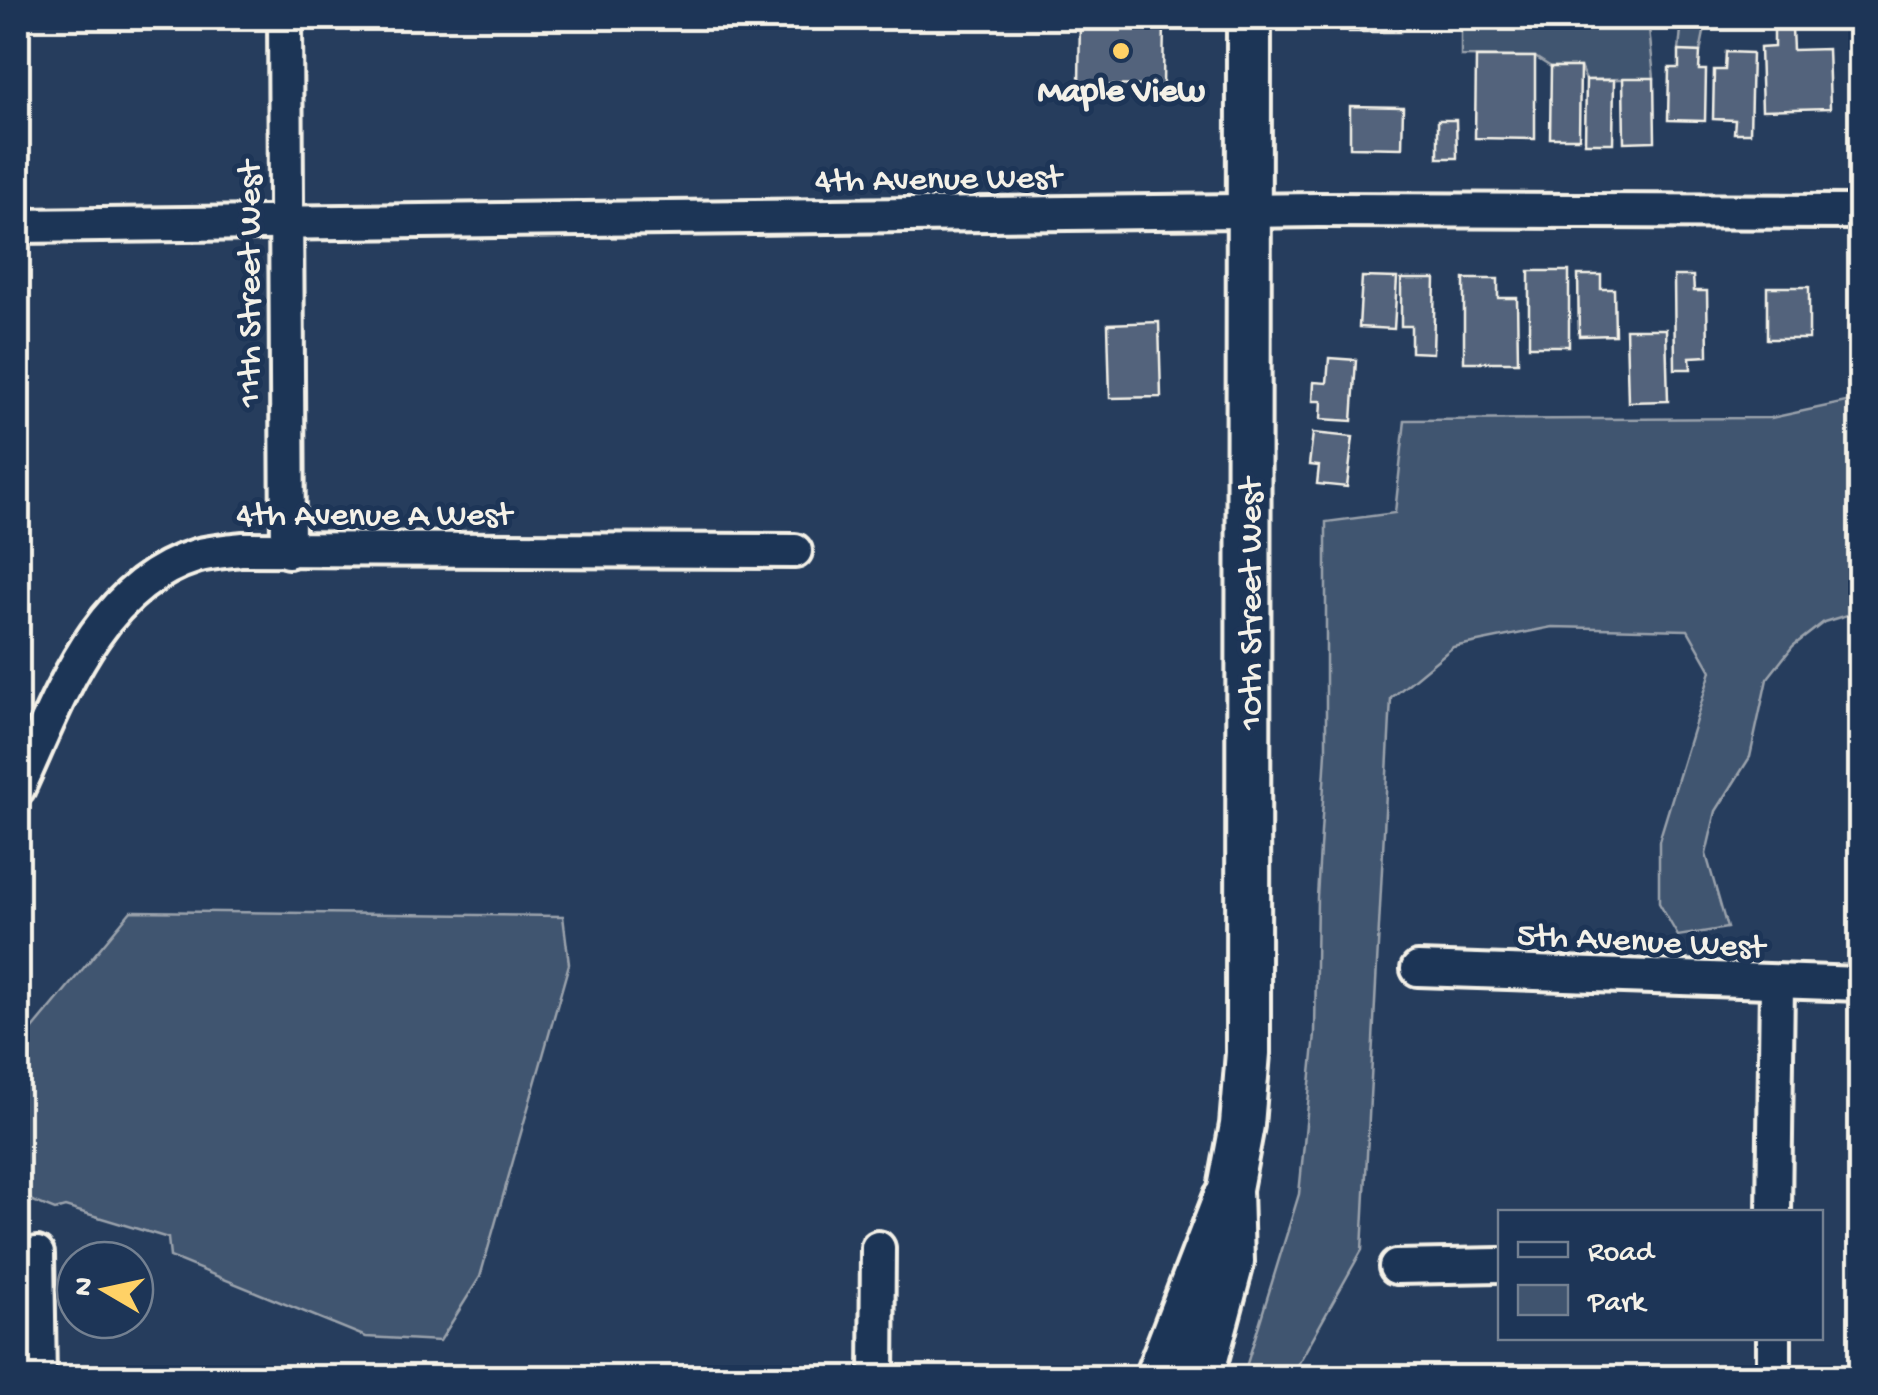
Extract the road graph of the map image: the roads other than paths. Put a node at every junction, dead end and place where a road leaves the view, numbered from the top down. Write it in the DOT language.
graph roads {
  1 [pos="285,18"];
  2 [pos="1248,18"];
  3 [pos="1249,211"];
  4 [pos="1860,212"];
  5 [pos="287,224"];
  6 [pos="18,226"];
  7 [pos="288,551"];
  8 [pos="795,551"];
  9 [pos="18,788"];
  10 [pos="1418,969"];
  11 [pos="1777,984"];
  12 [pos="1860,984"];
  13 [pos="1230,1189"];
  14 [pos="1774,1210"];
  15 [pos="878,1248"];
  16 [pos="36,1254"];
  17 [pos="1396,1266"];
  18 [pos="1498,1266"];
  19 [pos="1774,1340"];
  20 [pos="39,1378"];
  21 [pos="878,1378"];
  22 [pos="1156,1378"];
  23 [pos="1202,1378"];
  24 [pos="1774,1378"];
  1 -- 5 [label="street, 11th Street West"];
  2 -- 3 [label="main road, 10th Street West"];
  3 -- 4 [label="street, 4th Avenue West"];
  3 -- 5 [label="street, 4th Avenue West"];
  3 -- 13 [label="main road, 10th Street West"];
  5 -- 6 [label="street, 4th Avenue West"];
  5 -- 7 [label="street, 11th Street West"];
  7 -- 8 [label="street, 4th Avenue A West"];
  7 -- 9 [label="street, 4th Avenue A West"];
  10 -- 11 [label="street, 5th Avenue West"];
  11 -- 12 [label="street, 5th Avenue West"];
  11 -- 14 [label="street"];
  13 -- 22 [label="main road, 10th Street West"];
  13 -- 23 [label="main road, 10th Street West"];
  15 -- 21 [label="street"];
  16 -- 20 [label="street"];
  17 -- 18 [label="street"];
  19 -- 24 [label="street"];
}
